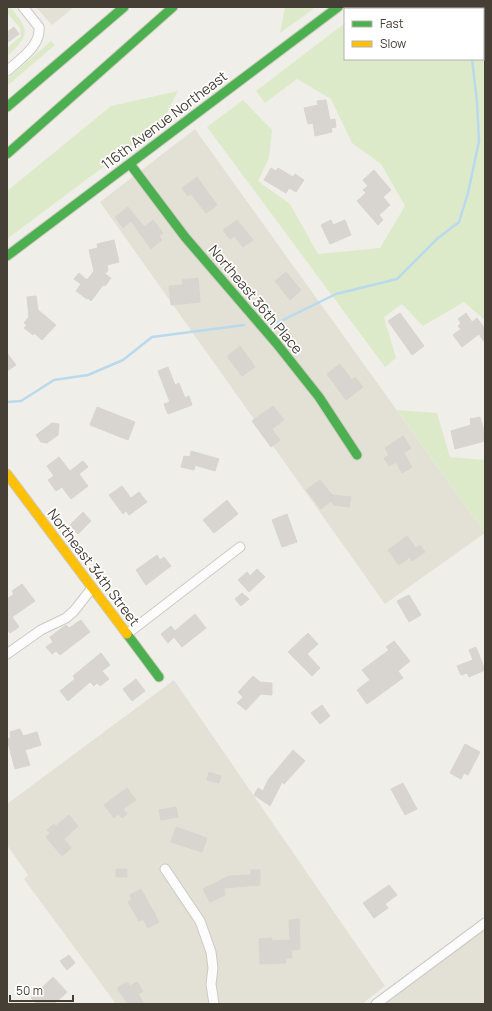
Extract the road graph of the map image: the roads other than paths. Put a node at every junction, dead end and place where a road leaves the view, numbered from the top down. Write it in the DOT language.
graph roads {
  1 [pos="23,7"];
  2 [pos="124,7"];
  3 [pos="172,7"];
  4 [pos="338,7"];
  5 [pos="7,70"];
  6 [pos="7,107"];
  7 [pos="7,154"];
  8 [pos="130,164"];
  9 [pos="7,256"];
  10 [pos="356,455"];
  11 [pos="7,474"];
  12 [pos="240,547"];
  13 [pos="92,588"];
  14 [pos="127,634"];
  15 [pos="7,654"];
  16 [pos="159,678"];
  17 [pos="165,869"];
  18 [pos="485,923"];
  19 [pos="214,1004"];
  20 [pos="376,1004"];
  1 -- 5 [label="street"];
  2 -- 6 [label="main road"];
  3 -- 7 [label="main road"];
  4 -- 8 [label="main road, 116th Avenue Northeast"];
  8 -- 9 [label="main road, 116th Avenue Northeast"];
  8 -- 10 [label="main road, Northeast 36th Place"];
  11 -- 13 [label="main road, Northeast 34th Street"];
  12 -- 14 [label="street"];
  13 -- 14 [label="main road, Northeast 34th Street"];
  13 -- 15 [label="street"];
  14 -- 16 [label="main road, Northeast 34th Street"];
  17 -- 19 [label="street"];
  18 -- 20 [label="street"];
}
